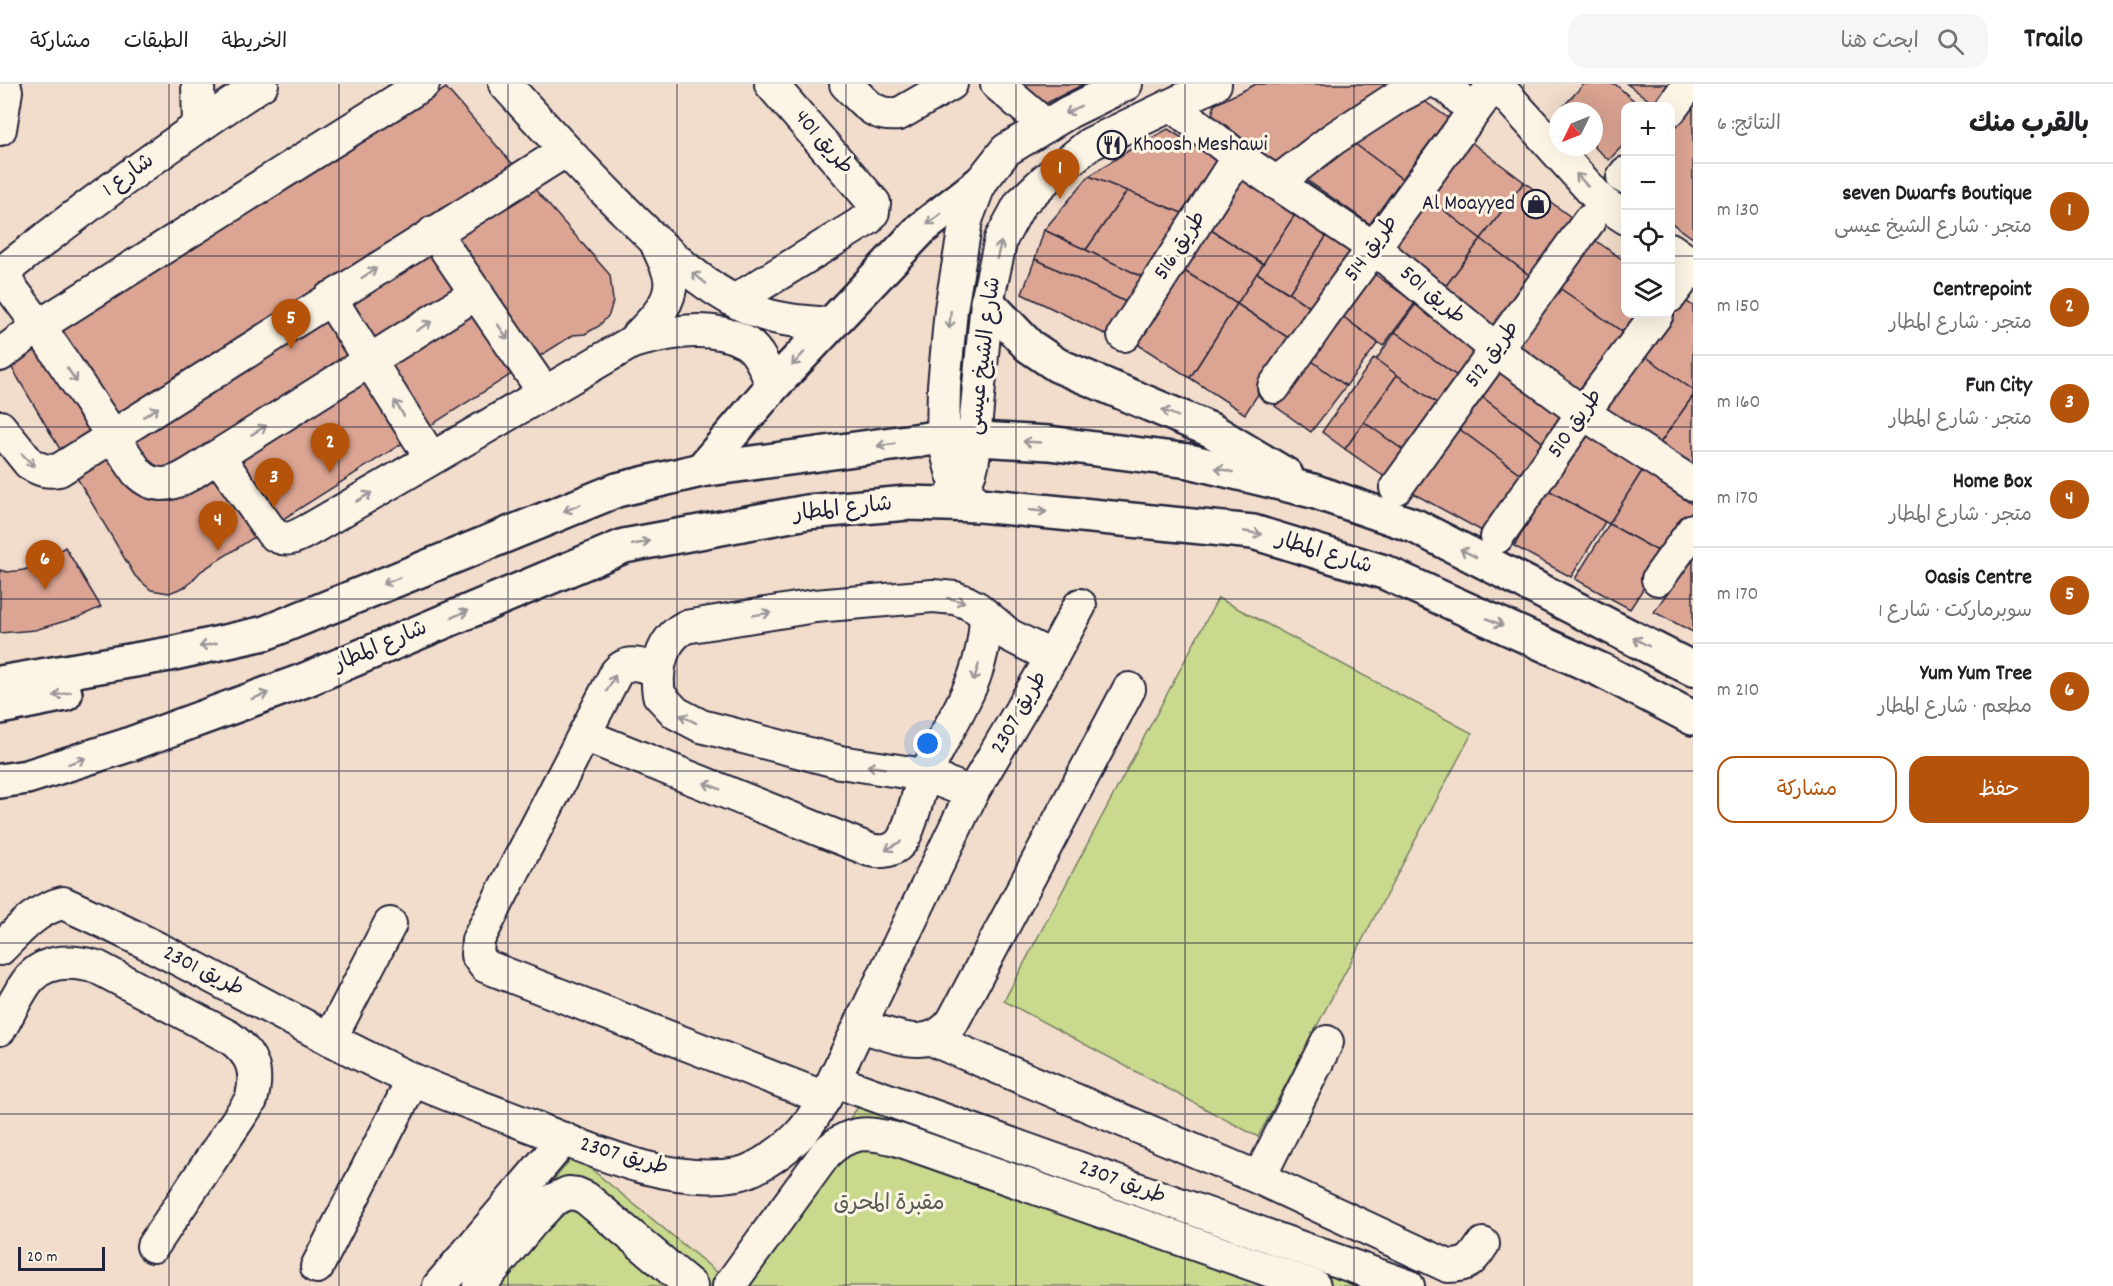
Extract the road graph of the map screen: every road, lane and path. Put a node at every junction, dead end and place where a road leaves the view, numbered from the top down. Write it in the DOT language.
graph roads {
  1 [pos="3,84"];
  2 [pos="198,84"];
  3 [pos="262,84"];
  4 [pos="423,84"];
  5 [pos="505,84"];
  6 [pos="771,84"];
  7 [pos="846,84"];
  8 [pos="951,84"];
  9 [pos="998,84"];
  10 [pos="1126,84"];
  11 [pos="1215,84"];
  12 [pos="1422,84"];
  13 [pos="1442,84"];
  14 [pos="1495,84"];
  15 [pos="1689,84"];
  16 [pos="382,94"];
  17 [pos="1675,104"];
  18 [pos="1172,105"];
  19 [pos="1474,111"];
  20 [pos="199,125"];
  21 [pos="1047,126"];
  22 [pos="0,129"];
  23 [pos="565,151"];
  24 [pos="1238,157"];
  25 [pos="980,183"];
  26 [pos="1276,183"];
  27 [pos="1621,215"];
  28 [pos="1588,221"];
  29 [pos="434,232"];
  30 [pos="655,241"];
  31 [pos="1374,248"];
  32 [pos="1675,252"];
  33 [pos="1693,265"];
  34 [pos="0,273"];
  35 [pos="1675,290"];
  36 [pos="477,293"];
  37 [pos="330,298"];
  38 [pos="736,300"];
  39 [pos="987,302"];
  40 [pos="1654,318"];
  41 [pos="831,324"];
  42 [pos="39,326"];
  43 [pos="1124,335"];
  44 [pos="632,342"];
  45 [pos="1497,350"];
  46 [pos="0,355"];
  47 [pos="369,360"];
  48 [pos="772,387"];
  49 [pos="1274,387"];
  50 [pos="544,392"];
  51 [pos="1583,413"];
  52 [pos="0,427"];
  53 [pos="113,436"];
  54 [pos="959,438"];
  55 [pos="218,456"];
  56 [pos="431,458"];
  57 [pos="701,470"];
  58 [pos="1693,484"];
  59 [pos="1396,488"];
  60 [pos="1313,491"];
  61 [pos="961,499"];
  62 [pos="1693,530"];
  63 [pos="1497,537"];
  64 [pos="1658,579"];
  65 [pos="1080,605"];
  66 [pos="986,616"];
  67 [pos="1052,657"];
  68 [pos="109,664"];
  69 [pos="1693,669"];
  70 [pos="658,670"];
  71 [pos="0,683"];
  72 [pos="1129,689"];
  73 [pos="0,707"];
  74 [pos="1693,717"];
  75 [pos="584,735"];
  76 [pos="925,775"];
  77 [pos="9,783"];
  78 [pos="972,793"];
  79 [pos="390,924"];
  80 [pos="0,949"];
  81 [pos="860,1026"];
  82 [pos="0,1029"];
  83 [pos="330,1039"];
  84 [pos="930,1039"];
  85 [pos="1327,1042"];
  86 [pos="413,1080"];
  87 [pos="830,1090"];
  88 [pos="564,1139"];
  89 [pos="1259,1178"];
  90 [pos="1483,1244"];
  91 [pos="153,1246"];
  92 [pos="317,1268"];
  93 [pos="439,1286"];
  94 [pos="479,1286"];
  95 [pos="691,1286"];
  96 [pos="729,1286"];
  97 [pos="1314,1286"];
  98 [pos="1408,1286"];
  1 -- 22 [label="street"];
  2 -- 20 [label="street"];
  3 -- 20 [label="street, شارع 1"];
  4 -- 16 [label="street"];
  5 -- 23 [label="street"];
  6 -- 38 [label="street, طريق 401"];
  7 -- 8 [label="street"];
  9 -- 21 [label="street"];
  10 -- 21 [label="street, شارع الشيخ عيسى, one-way"];
  11 -- 18 [label="street, شارع الشيخ عيسى"];
  12 -- 26 [label="street"];
  13 -- 19 [label="street"];
  14 -- 19 [label="street, طريق 514"];
  27 -- 14 [label="street, one-way"];
  15 -- 17 [label="street"];
  16 -- 42 [label="street"];
  18 -- 24 [label="street, طريق 501"];
  39 -- 18 [label="street, شارع الشيخ عيسى, one-way"];
  19 -- 31 [label="street, طريق 514"];
  20 -- 34 [label="street, شارع 1"];
  21 -- 25 [label="street, شارع الشيخ عيسى"];
  23 -- 29 [label="street"];
  23 -- 30 [label="street"];
  24 -- 26 [label="street, طريق 501"];
  24 -- 43 [label="street, طريق 516"];
  25 -- 41 [label="main road, one-way"];
  25 -- 54 [label="street, شارع الشيخ عيسى, one-way"];
  26 -- 31 [label="street, طريق 501"];
  28 -- 45 [label="street, طريق 512"];
  29 -- 36 [label="street"];
  37 -- 29 [label="street, one-way"];
  38 -- 30 [label="street, one-way"];
  30 -- 44 [label="street"];
  31 -- 45 [label="street, طريق 501"];
  31 -- 49 [label="street, طريق 514"];
  32 -- 33 [label="street"];
  33 -- 35 [label="street"];
  34 -- 42 [label="street"];
  47 -- 36 [label="street, one-way"];
  36 -- 50 [label="street, one-way"];
  37 -- 47 [label="street"];
  53 -- 37 [label="street, one-way"];
  38 -- 41 [label="street"];
  39 -- 54 [label="street, شارع الشيخ عيسى"];
  60 -- 39 [label="main road, one-way"];
  40 -- 51 [label="street, طريق 510"];
  41 -- 48 [label="main road, one-way"];
  42 -- 46 [label="street"];
  42 -- 53 [label="street, one-way"];
  44 -- 48 [label="street"];
  44 -- 50 [label="street"];
  45 -- 51 [label="street, طريق 501"];
  45 -- 59 [label="street, طريق 512"];
  55 -- 47 [label="street, one-way"];
  56 -- 47 [label="street, one-way"];
  48 -- 57 [label="main road"];
  50 -- 56 [label="street"];
  51 -- 58 [label="street, طريق 501"];
  51 -- 63 [label="street, طريق 510"];
  52 -- 53 [label="street, one-way"];
  53 -- 55 [label="street"];
  54 -- 57 [label="main road, one-way"];
  60 -- 54 [label="main road, one-way"];
  54 -- 61 [label="street, شارع الشيخ عيسى"];
  55 -- 56 [label="street, one-way"];
  57 -- 68 [label="main road, one-way"];
  69 -- 60 [label="main road, one-way"];
  61 -- 74 [label="main road, شارع المطار, one-way"];
  77 -- 61 [label="main road, شارع المطار, one-way"];
  62 -- 64 [label="street"];
  65 -- 67 [label="street, طريق 2307"];
  66 -- 67 [label="street"];
  70 -- 66 [label="street, one-way"];
  66 -- 76 [label="street, one-way"];
  67 -- 78 [label="street, طريق 2307"];
  68 -- 71 [label="main road"];
  68 -- 73 [label="main road, one-way"];
  75 -- 70 [label="street, one-way"];
  76 -- 70 [label="street, one-way"];
  72 -- 84 [label="street"];
  76 -- 75 [label="street, one-way"];
  75 -- 87 [label="street"];
  76 -- 78 [label="street"];
  78 -- 81 [label="street, طريق 2307"];
  79 -- 83 [label="street"];
  80 -- 83 [label="street, طريق 2301"];
  81 -- 84 [label="street"];
  81 -- 87 [label="street, طريق 2307"];
  82 -- 91 [label="street"];
  83 -- 86 [label="street, طريق 2301"];
  84 -- 89 [label="street"];
  85 -- 89 [label="street"];
  86 -- 88 [label="street, طريق 2301"];
  86 -- 92 [label="street"];
  87 -- 88 [label="street, طريق 2307"];
  87 -- 98 [label="street, طريق 2307"];
  88 -- 93 [label="street, طريق 2307"];
  89 -- 90 [label="street"];
  94 -- 95 [label="street"];
  96 -- 97 [label="street"];
}
